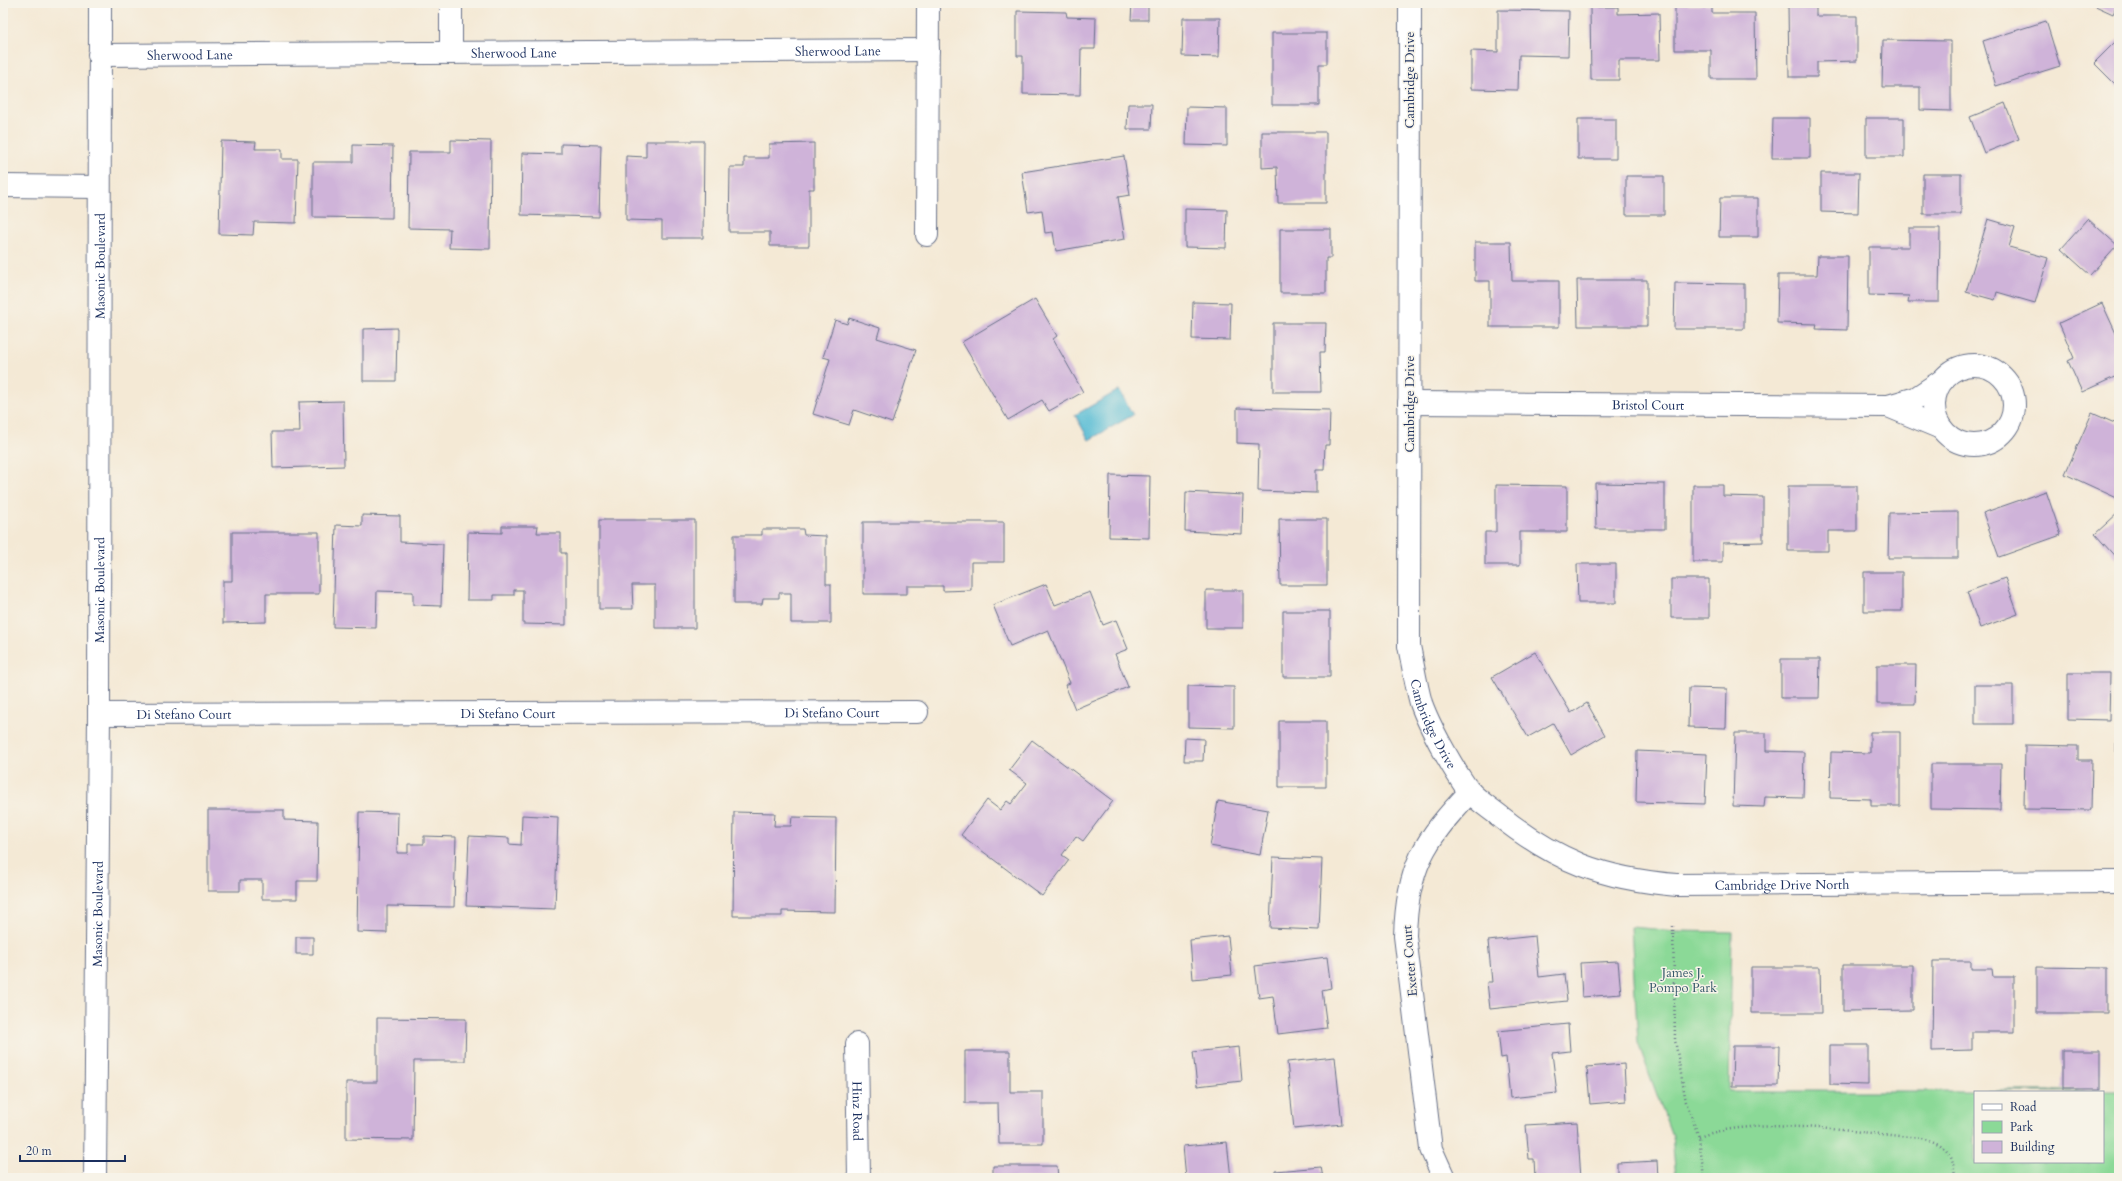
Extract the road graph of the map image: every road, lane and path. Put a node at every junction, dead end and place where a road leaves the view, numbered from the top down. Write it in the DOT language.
graph roads {
  1 [pos="100,3"];
  2 [pos="451,3"];
  3 [pos="928,3"];
  4 [pos="1410,3"];
  5 [pos="928,50"];
  6 [pos="451,53"];
  7 [pos="99,55"];
  8 [pos="3,186"];
  9 [pos="98,187"];
  10 [pos="927,234"];
  11 [pos="1943,380"];
  12 [pos="1409,403"];
  13 [pos="1888,406"];
  14 [pos="1941,428"];
  15 [pos="917,712"];
  16 [pos="99,714"];
  17 [pos="1470,792"];
  18 [pos="2119,882"];
  19 [pos="1673,926"];
  20 [pos="856,1044"];
  21 [pos="1698,1137"];
  22 [pos="1430,1149"];
  23 [pos="95,1178"];
  24 [pos="859,1178"];
  25 [pos="1423,1178"];
  26 [pos="1444,1178"];
  27 [pos="1704,1178"];
  28 [pos="1954,1178"];
  1 -- 7 [label="street, Masonic Boulevard"];
  2 -- 6 [label="street"];
  3 -- 5 [label="street"];
  4 -- 12 [label="street, Cambridge Drive"];
  5 -- 6 [label="street, Sherwood Lane"];
  5 -- 10 [label="street"];
  6 -- 7 [label="street, Sherwood Lane"];
  7 -- 9 [label="street, Masonic Boulevard"];
  8 -- 9 [label="street"];
  9 -- 16 [label="street, Masonic Boulevard"];
  11 -- 13 [label="street, Bristol Court"];
  11 -- 14 [label="street, Bristol Court"];
  11 -- 14 [label="street, Bristol Court"];
  12 -- 13 [label="street, Bristol Court"];
  12 -- 17 [label="street, Cambridge Drive"];
  13 -- 14 [label="street, Bristol Court"];
  15 -- 16 [label="street, Di Stefano Court"];
  16 -- 23 [label="street, Masonic Boulevard"];
  17 -- 18 [label="street, Cambridge Drive North"];
  17 -- 22 [label="street, Exeter Court"];
  19 -- 21 [label="path"];
  20 -- 24 [label="street, Hinz Road"];
  21 -- 27 [label="path"];
  21 -- 28 [label="path"];
  22 -- 25 [label="street, Exeter Court"];
  22 -- 26 [label="street, Exeter Court"];
}
